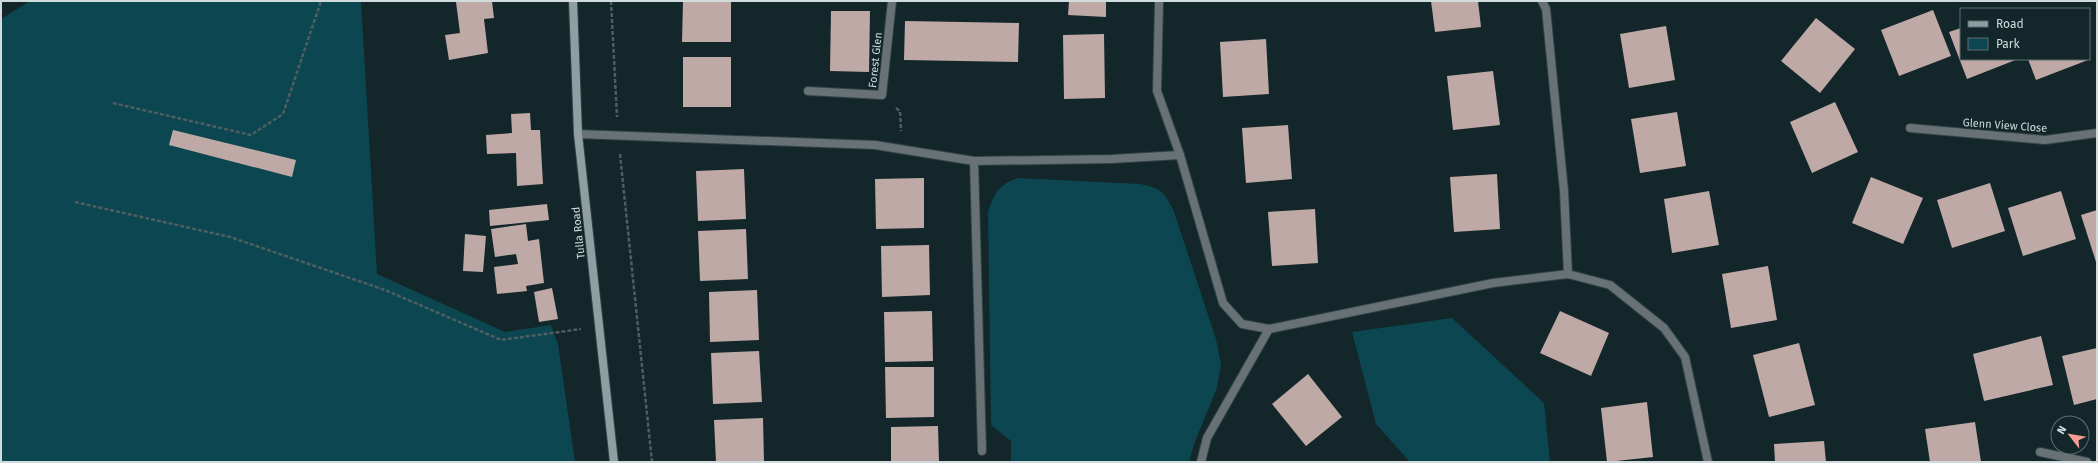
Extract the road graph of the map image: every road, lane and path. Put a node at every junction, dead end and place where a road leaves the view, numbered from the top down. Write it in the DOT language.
graph roads {
  1 [pos="321,1"];
  2 [pos="573,1"];
  3 [pos="612,1"];
  4 [pos="892,1"];
  5 [pos="1159,1"];
  6 [pos="1542,1"];
  7 [pos="808,91"];
  8 [pos="882,95"];
  9 [pos="112,103"];
  10 [pos="1910,128"];
  11 [pos="2097,133"];
  12 [pos="578,134"];
  13 [pos="618,135"];
  14 [pos="903,150"];
  15 [pos="1180,155"];
  16 [pos="974,160"];
  17 [pos="76,202"];
  18 [pos="1568,274"];
  19 [pos="599,327"];
  20 [pos="1269,329"];
  21 [pos="982,451"];
  22 [pos="2040,452"];
  23 [pos="614,462"];
  24 [pos="652,462"];
  25 [pos="1201,462"];
  26 [pos="1708,462"];
  27 [pos="2087,462"];
  1 -- 9 [label="path"];
  2 -- 12 [label="main road, Tulla Road"];
  3 -- 13 [label="path"];
  4 -- 8 [label="street, Forest Glen"];
  5 -- 15 [label="street"];
  6 -- 18 [label="street"];
  7 -- 8 [label="street, Forest Glen"];
  8 -- 14 [label="path"];
  10 -- 11 [label="street, Glenn View Close"];
  12 -- 13 [label="street"];
  12 -- 19 [label="main road, Tulla Road"];
  13 -- 14 [label="street"];
  13 -- 24 [label="path"];
  14 -- 16 [label="street"];
  15 -- 16 [label="street"];
  15 -- 20 [label="street"];
  16 -- 21 [label="street"];
  17 -- 19 [label="path"];
  18 -- 20 [label="street"];
  18 -- 26 [label="street"];
  19 -- 23 [label="main road, Tulla Road"];
  20 -- 25 [label="street"];
  22 -- 27 [label="street"];
}
